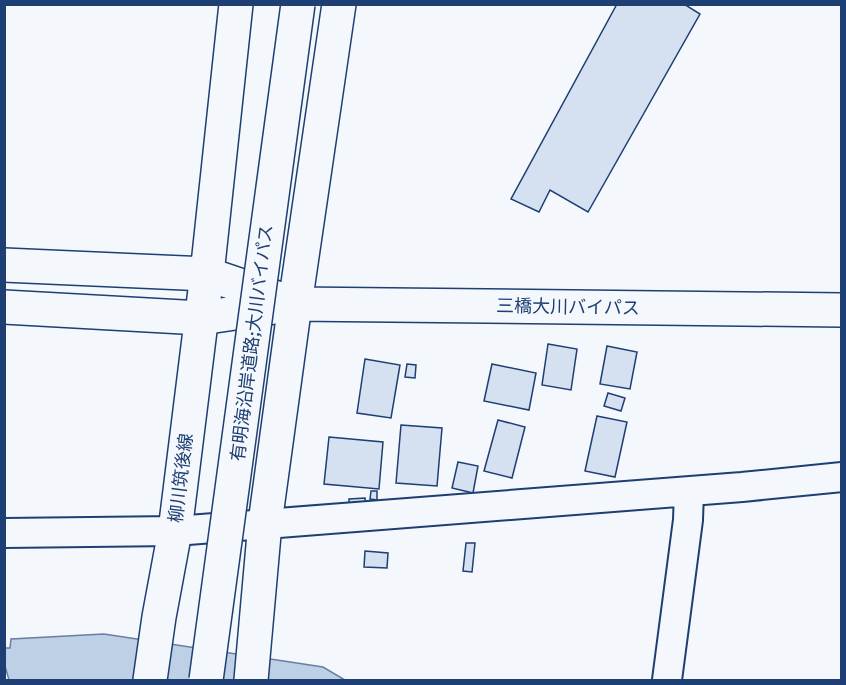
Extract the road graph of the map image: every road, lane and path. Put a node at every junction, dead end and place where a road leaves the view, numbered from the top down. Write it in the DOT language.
graph roads {
  1 [pos="236,4"];
  2 [pos="298,4"];
  3 [pos="311,4"];
  4 [pos="339,4"];
  5 [pos="4,265"];
  6 [pos="207,274"];
  7 [pos="295,304"];
  8 [pos="4,307"];
  9 [pos="842,310"];
  10 [pos="201,318"];
  11 [pos="842,477"];
  12 [pos="689,491"];
  13 [pos="265,523"];
  14 [pos="175,531"];
  15 [pos="4,533"];
  16 [pos="252,666"];
  17 [pos="150,681"];
  18 [pos="206,681"];
  19 [pos="220,681"];
  20 [pos="667,681"];
  1 -- 6 [label="main road, 柳川筑後線"];
  2 -- 18 [label="main road, 有明海沿岸道路;大川バイパス, bridge"];
  3 -- 19 [label="main road, 有明海沿岸道路;大川バイパス"];
  4 -- 7 [label="main road"];
  5 -- 6 [label="main road, 三橋大川バイパス"];
  6 -- 7 [label="main road, 三橋大川バイパス"];
  6 -- 10 [label="main road, 柳川筑後線"];
  7 -- 9 [label="main road, 三橋大川バイパス"];
  7 -- 10 [label="main road, 三橋大川バイパス"];
  7 -- 13 [label="main road"];
  8 -- 10 [label="main road, 三橋大川バイパス"];
  10 -- 14 [label="main road, 柳川筑後線"];
  11 -- 12 [label="street"];
  12 -- 13 [label="street"];
  12 -- 20 [label="street"];
  13 -- 14 [label="street"];
  13 -- 16 [label="main road"];
  14 -- 15 [label="street"];
  14 -- 17 [label="main road, 柳川筑後線"];
}
